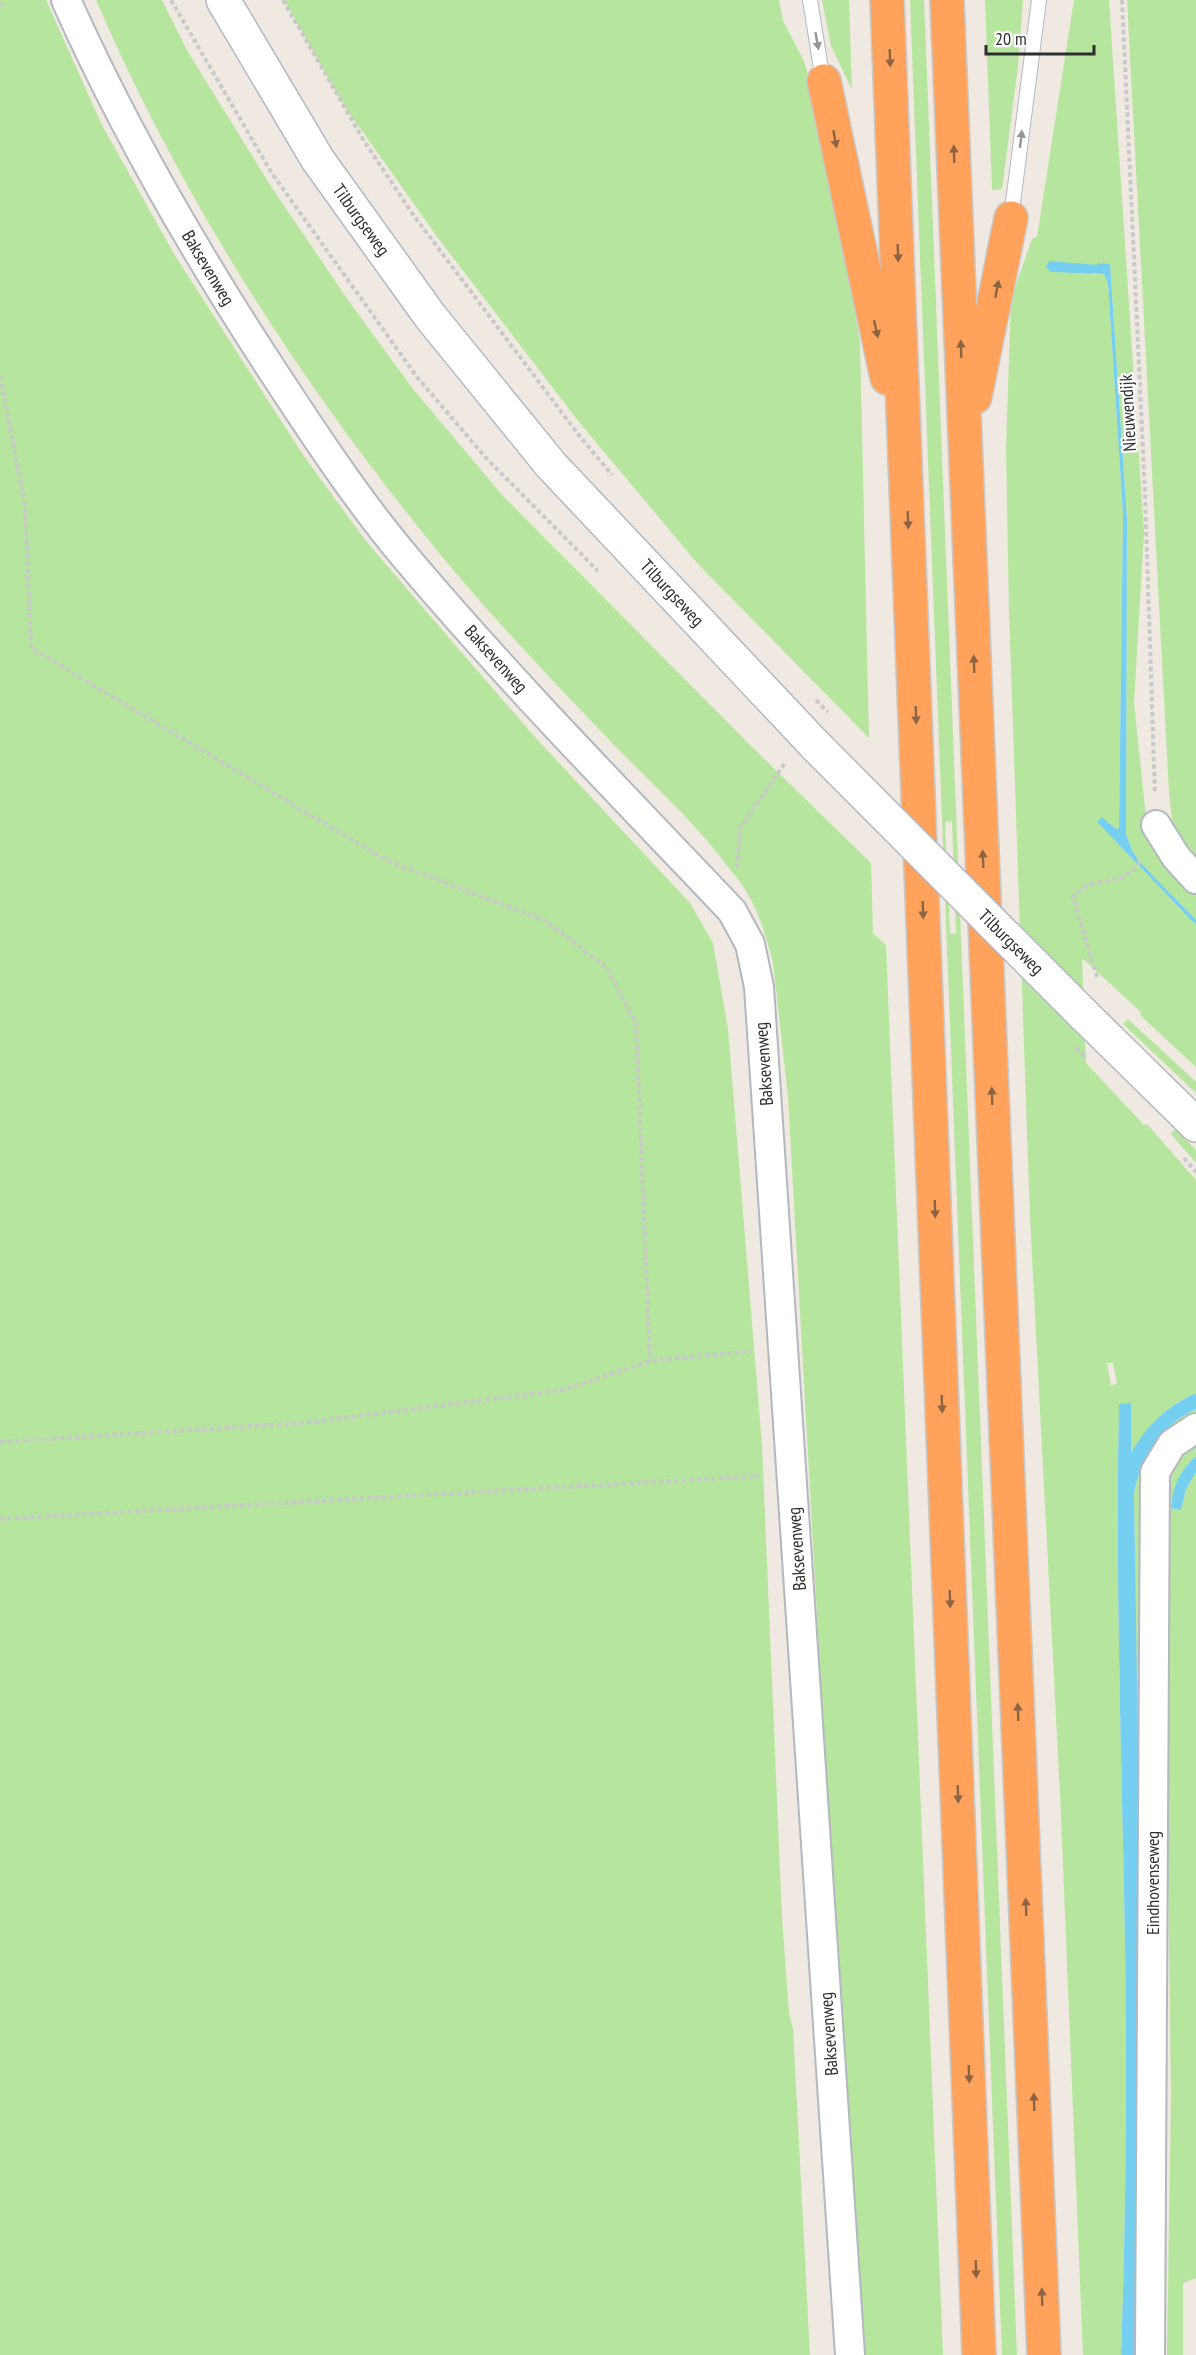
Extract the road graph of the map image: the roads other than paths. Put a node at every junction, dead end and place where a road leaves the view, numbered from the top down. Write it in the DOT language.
graph roads {
  1 [pos="66,0"];
  2 [pos="223,0"];
  3 [pos="810,0"];
  4 [pos="887,0"];
  5 [pos="947,0"];
  6 [pos="1038,0"];
  7 [pos="824,81"];
  8 [pos="1011,218"];
  9 [pos="965,449"];
  10 [pos="906,462"];
  11 [pos="1156,825"];
  12 [pos="1196,879"];
  13 [pos="1196,1125"];
  14 [pos="1196,1428"];
  15 [pos="850,2355"];
  16 [pos="979,2355"];
  17 [pos="1044,2355"];
  18 [pos="1150,2355"];
  1 -- 15 [label="street, Baksevenweg"];
  2 -- 13 [label="street, Tilburgseweg, bridge"];
  3 -- 7 [label="lane, one-way"];
  4 -- 10 [label="highway, one-way"];
  9 -- 5 [label="highway, one-way"];
  8 -- 6 [label="lane, one-way"];
  7 -- 10 [label="highway, one-way"];
  9 -- 8 [label="highway, one-way"];
  17 -- 9 [label="highway, one-way"];
  10 -- 16 [label="highway, one-way"];
  11 -- 12 [label="street"];
  14 -- 18 [label="street, Eindhovenseweg"];
}
